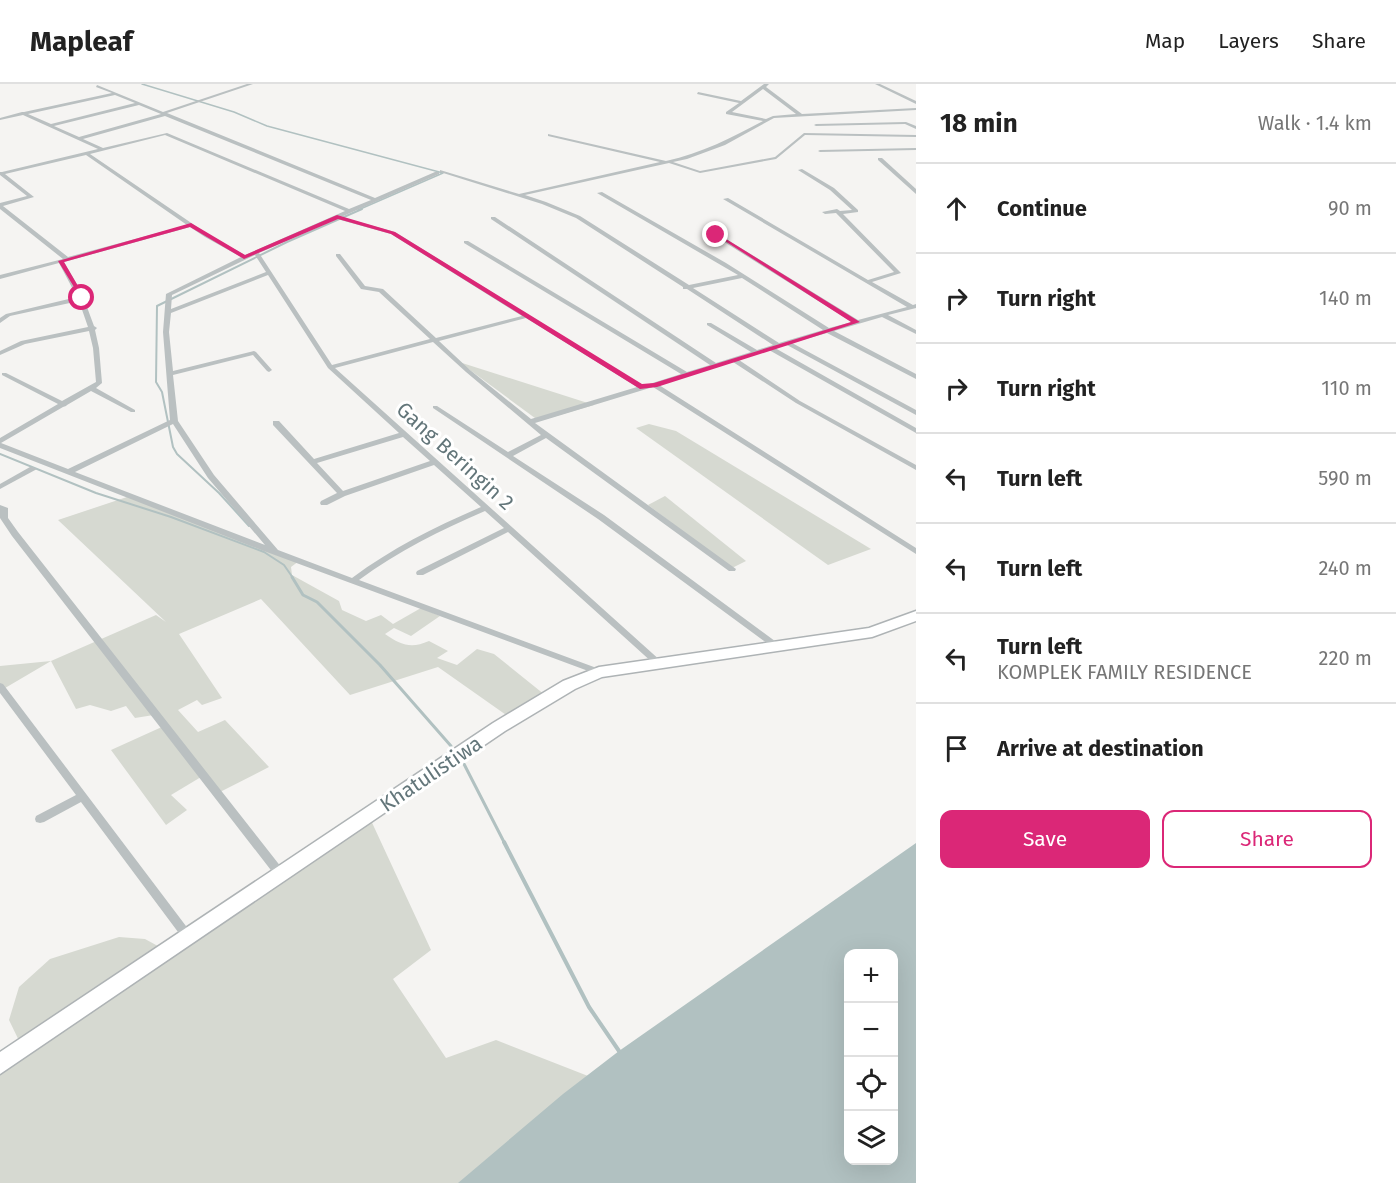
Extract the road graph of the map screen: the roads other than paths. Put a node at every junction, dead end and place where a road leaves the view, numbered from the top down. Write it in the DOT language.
graph roads {
  1 [pos="251,84"];
  2 [pos="877,84"];
  3 [pos="765,85"];
  4 [pos="97,86"];
  5 [pos="116,93"];
  6 [pos="698,93"];
  7 [pos="916,96"];
  8 [pos="903,97"];
  9 [pos="740,102"];
  10 [pos="140,103"];
  11 [pos="916,104"];
  12 [pos="916,109"];
  13 [pos="164,113"];
  14 [pos="22,114"];
  15 [pos="800,115"];
  16 [pos="0,118"];
  17 [pos="765,120"];
  18 [pos="816,125"];
  19 [pos="49,126"];
  20 [pos="916,128"];
  21 [pos="550,135"];
  22 [pos="916,136"];
  23 [pos="78,139"];
  24 [pos="102,149"];
  25 [pos="916,149"];
  26 [pos="820,150"];
  27 [pos="86,153"];
  28 [pos="880,159"];
  29 [pos="669,163"];
  30 [pos="800,170"];
  31 [pos="0,173"];
  32 [pos="12,182"];
  33 [pos="0,185"];
  34 [pos="916,192"];
  35 [pos="600,193"];
  36 [pos="519,195"];
  37 [pos="726,199"];
  38 [pos="375,200"];
  39 [pos="0,205"];
  40 [pos="349,211"];
  41 [pos="825,212"];
  42 [pos="840,213"];
  43 [pos="341,218"];
  44 [pos="493,218"];
  45 [pos="191,225"];
  46 [pos="716,235"];
  47 [pos="466,242"];
  48 [pos="258,254"];
  49 [pos="338,255"];
  50 [pos="244,257"];
  51 [pos="64,259"];
  52 [pos="270,272"];
  53 [pos="742,276"];
  54 [pos="0,278"];
  55 [pos="867,282"];
  56 [pos="685,288"];
  57 [pos="82,298"];
  58 [pos="914,307"];
  59 [pos="169,312"];
  60 [pos="884,315"];
  61 [pos="528,316"];
  62 [pos="0,321"];
  63 [pos="857,322"];
  64 [pos="709,324"];
  65 [pos="94,328"];
  66 [pos="829,331"];
  67 [pos="916,332"];
  68 [pos="435,340"];
  69 [pos="789,344"];
  70 [pos="779,346"];
  71 [pos="770,348"];
  72 [pos="756,352"];
  73 [pos="0,353"];
  74 [pos="733,359"];
  75 [pos="714,364"];
  76 [pos="330,367"];
  77 [pos="269,370"];
  78 [pos="4,374"];
  79 [pos="170,374"];
  80 [pos="686,374"];
  81 [pos="916,377"];
  82 [pos="655,385"];
  83 [pos="640,387"];
  84 [pos="93,389"];
  85 [pos="64,405"];
  86 [pos="435,407"];
  87 [pos="133,411"];
  88 [pos="916,412"];
  89 [pos="173,422"];
  90 [pos="530,422"];
  91 [pos="276,423"];
  92 [pos="916,431"];
  93 [pos="405,434"];
  94 [pos="546,435"];
  95 [pos="0,443"];
  96 [pos="507,456"];
  97 [pos="312,462"];
  98 [pos="436,462"];
  99 [pos="916,468"];
  100 [pos="33,469"];
  101 [pos="70,471"];
  102 [pos="0,487"];
  103 [pos="342,494"];
  104 [pos="324,503"];
  105 [pos="0,507"];
  106 [pos="485,508"];
  107 [pos="510,529"];
  108 [pos="271,551"];
  109 [pos="916,552"];
  110 [pos="732,569"];
  111 [pos="420,573"];
  112 [pos="353,580"];
  113 [pos="916,616"];
  114 [pos="778,647"];
  115 [pos="657,663"];
  116 [pos="599,672"];
  117 [pos="2,691"];
  118 [pos="82,796"];
  119 [pos="40,819"];
  120 [pos="281,875"];
  121 [pos="188,937"];
  122 [pos="0,1064"];
  1 -- 13 [label="street"];
  2 -- 8 [label="street"];
  3 -- 9 [label="street"];
  3 -- 15 [label="street"];
  4 -- 5 [label="street"];
  5 -- 10 [label="street"];
  5 -- 14 [label="street"];
  6 -- 9 [label="street"];
  7 -- 8 [label="street"];
  8 -- 11 [label="street"];
  9 -- 17 [label="street"];
  10 -- 13 [label="street"];
  10 -- 19 [label="street"];
  12 -- 15 [label="street"];
  13 -- 23 [label="street"];
  13 -- 38 [label="street"];
  14 -- 16 [label="street"];
  14 -- 19 [label="street"];
  15 -- 17 [label="street"];
  17 -- 29 [label="street"];
  18 -- 20 [label="street"];
  19 -- 23 [label="street"];
  21 -- 29 [label="street"];
  22 -- 29 [label="street"];
  23 -- 24 [label="street"];
  24 -- 27 [label="street"];
  24 -- 40 [label="street"];
  25 -- 26 [label="street"];
  27 -- 31 [label="street"];
  27 -- 45 [label="street"];
  28 -- 34 [label="street"];
  29 -- 36 [label="street"];
  30 -- 42 [label="street"];
  31 -- 32 [label="street"];
  32 -- 33 [label="street"];
  32 -- 39 [label="street"];
  35 -- 53 [label="street"];
  36 -- 38 [label="street"];
  36 -- 56 [label="street"];
  37 -- 55 [label="street"];
  38 -- 40 [label="street"];
  39 -- 51 [label="street"];
  40 -- 43 [label="street"];
  41 -- 42 [label="street"];
  42 -- 55 [label="street"];
  43 -- 48 [label="street"];
  43 -- 61 [label="street"];
  44 -- 75 [label="street"];
  45 -- 50 [label="street"];
  45 -- 51 [label="street"];
  46 -- 63 [label="street"];
  47 -- 80 [label="street"];
  48 -- 50 [label="street"];
  48 -- 52 [label="street, Gang Beringin 2"];
  49 -- 68 [label="street"];
  50 -- 59 [label="street"];
  51 -- 54 [label="street"];
  51 -- 57 [label="street"];
  52 -- 59 [label="street"];
  52 -- 76 [label="street, Gang Beringin 2"];
  53 -- 56 [label="street"];
  53 -- 66 [label="street"];
  55 -- 58 [label="street"];
  56 -- 70 [label="street"];
  57 -- 62 [label="street"];
  57 -- 65 [label="street"];
  58 -- 60 [label="street"];
  59 -- 79 [label="street"];
  60 -- 63 [label="street"];
  60 -- 67 [label="street"];
  61 -- 68 [label="street"];
  61 -- 83 [label="street"];
  63 -- 66 [label="street"];
  64 -- 72 [label="street"];
  65 -- 73 [label="street"];
  65 -- 84 [label="street"];
  66 -- 69 [label="street"];
  66 -- 81 [label="street"];
  68 -- 76 [label="street"];
  68 -- 90 [label="street"];
  69 -- 70 [label="street"];
  69 -- 88 [label="street"];
  70 -- 71 [label="street"];
  71 -- 72 [label="street"];
  71 -- 92 [label="street"];
  72 -- 74 [label="street"];
  74 -- 75 [label="street"];
  74 -- 99 [label="street"];
  75 -- 80 [label="street"];
  76 -- 93 [label="street, Gang Beringin 2"];
  77 -- 79 [label="street"];
  78 -- 85 [label="street"];
  79 -- 89 [label="street"];
  80 -- 82 [label="street"];
  82 -- 83 [label="street"];
  82 -- 109 [label="street"];
  83 -- 90 [label="street"];
  84 -- 85 [label="street"];
  84 -- 87 [label="street"];
  85 -- 95 [label="street"];
  86 -- 96 [label="street"];
  89 -- 101 [label="street"];
  89 -- 108 [label="street"];
  90 -- 94 [label="street"];
  91 -- 97 [label="street"];
  93 -- 97 [label="street"];
  93 -- 98 [label="street, Gang Beringin 2"];
  94 -- 96 [label="street"];
  94 -- 110 [label="street"];
  95 -- 101 [label="street"];
  96 -- 114 [label="street"];
  97 -- 103 [label="street"];
  98 -- 103 [label="street"];
  98 -- 106 [label="street, Gang Beringin 2"];
  100 -- 102 [label="street"];
  101 -- 108 [label="street"];
  103 -- 104 [label="street"];
  105 -- 120 [label="street"];
  106 -- 107 [label="street, Gang Beringin 2"];
  106 -- 112 [label="street"];
  107 -- 111 [label="street"];
  107 -- 115 [label="street, Gang Beringin 2"];
  108 -- 112 [label="street"];
  112 -- 116 [label="street"];
  113 -- 114 [label="highway, Khatulistiwa"];
  114 -- 115 [label="highway, Khatulistiwa"];
  115 -- 116 [label="highway, Khatulistiwa"];
  116 -- 120 [label="highway, Khatulistiwa"];
  117 -- 118 [label="street"];
  118 -- 119 [label="street"];
  118 -- 121 [label="street"];
  120 -- 121 [label="highway, Khatulistiwa"];
  121 -- 122 [label="highway, Khatulistiwa"];
}
